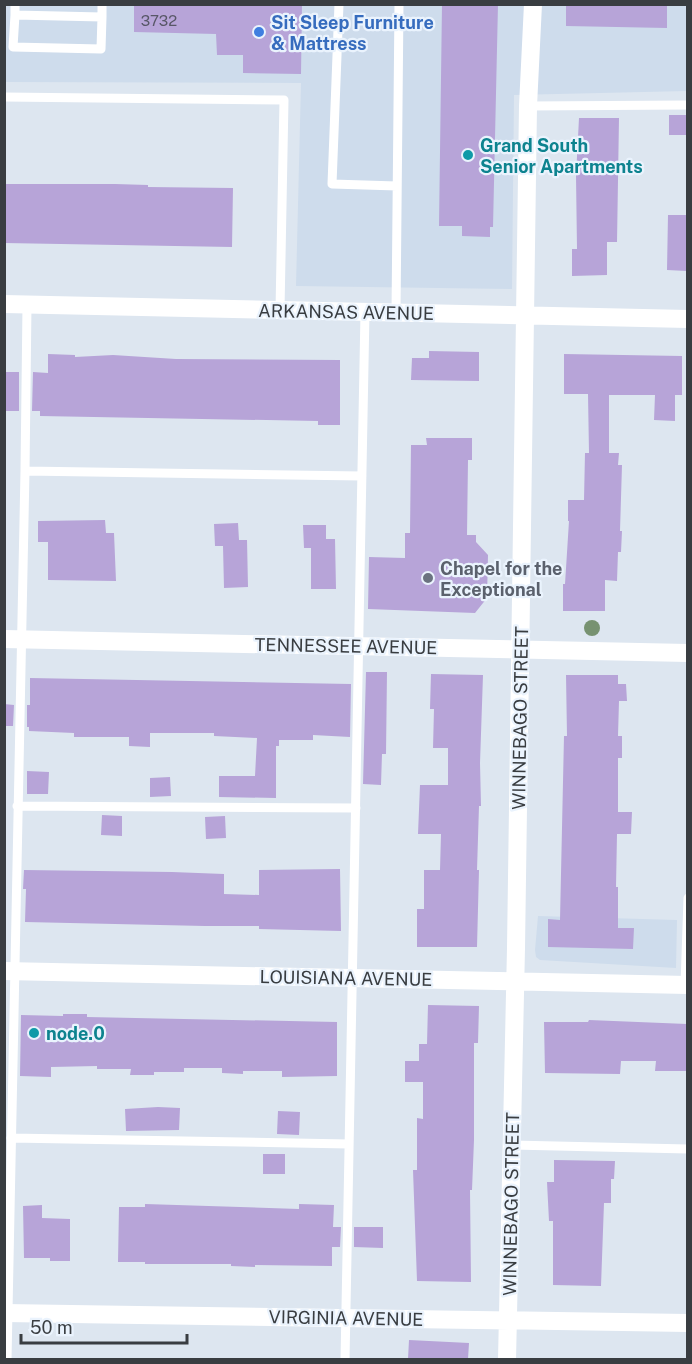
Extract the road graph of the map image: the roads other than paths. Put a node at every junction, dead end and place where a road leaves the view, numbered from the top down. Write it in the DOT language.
graph roads {
  1 [pos="15,4"];
  2 [pos="102,4"];
  3 [pos="339,4"];
  4 [pos="399,4"];
  5 [pos="533,4"];
  6 [pos="15,15"];
  7 [pos="102,17"];
  8 [pos="4,97"];
  9 [pos="687,105"];
  10 [pos="528,106"];
  11 [pos="397,186"];
  12 [pos="4,304"];
  13 [pos="27,305"];
  14 [pos="280,310"];
  15 [pos="365,312"];
  16 [pos="396,313"];
  17 [pos="525,316"];
  18 [pos="687,319"];
  19 [pos="25,471"];
  20 [pos="362,476"];
  21 [pos="13,639"];
  22 [pos="359,647"];
  23 [pos="520,650"];
  24 [pos="687,653"];
  25 [pos="17,806"];
  26 [pos="356,808"];
  27 [pos="687,898"];
  28 [pos="9,971"];
  29 [pos="352,978"];
  30 [pos="516,982"];
  31 [pos="686,985"];
  32 [pos="11,1138"];
  33 [pos="349,1144"];
  34 [pos="512,1145"];
  35 [pos="687,1149"];
  36 [pos="6,1313"];
  37 [pos="346,1318"];
  38 [pos="508,1320"];
  39 [pos="687,1323"];
  40 [pos="7,1359"];
  41 [pos="345,1359"];
  42 [pos="507,1359"];
  1 -- 6 [label="lane"];
  2 -- 7 [label="lane"];
  3 -- 11 [label="lane"];
  4 -- 11 [label="lane"];
  5 -- 10 [label="street, WINNEBAGO STREET"];
  6 -- 7 [label="lane"];
  6 -- 7 [label="lane"];
  8 -- 14 [label="lane"];
  9 -- 10 [label="lane"];
  10 -- 17 [label="street, WINNEBAGO STREET"];
  11 -- 16 [label="lane"];
  12 -- 13 [label="street, ARKANSAS AVENUE"];
  13 -- 14 [label="street, ARKANSAS AVENUE"];
  13 -- 19 [label="lane"];
  14 -- 15 [label="street, ARKANSAS AVENUE"];
  15 -- 16 [label="street, ARKANSAS AVENUE"];
  15 -- 20 [label="lane"];
  16 -- 17 [label="street, ARKANSAS AVENUE"];
  17 -- 18 [label="street, ARKANSAS AVENUE"];
  17 -- 23 [label="street, WINNEBAGO STREET"];
  19 -- 20 [label="lane"];
  19 -- 21 [label="lane"];
  20 -- 22 [label="lane"];
  21 -- 22 [label="street, TENNESSEE AVENUE"];
  21 -- 25 [label="lane"];
  22 -- 23 [label="street, TENNESSEE AVENUE"];
  22 -- 26 [label="lane"];
  23 -- 24 [label="street, TENNESSEE AVENUE"];
  23 -- 30 [label="street, WINNEBAGO STREET"];
  25 -- 26 [label="lane"];
  25 -- 28 [label="lane"];
  26 -- 29 [label="lane"];
  27 -- 31 [label="lane"];
  28 -- 29 [label="street, LOUISIANA AVENUE"];
  28 -- 32 [label="lane"];
  29 -- 30 [label="street, LOUISIANA AVENUE"];
  29 -- 33 [label="lane"];
  30 -- 31 [label="street, LOUISIANA AVENUE"];
  30 -- 34 [label="street, WINNEBAGO STREET"];
  32 -- 33 [label="lane"];
  32 -- 36 [label="lane"];
  33 -- 37 [label="lane"];
  34 -- 35 [label="lane"];
  34 -- 38 [label="street, WINNEBAGO STREET"];
  36 -- 37 [label="street, VIRGINIA AVENUE"];
  36 -- 40 [label="lane"];
  37 -- 38 [label="street, VIRGINIA AVENUE"];
  37 -- 41 [label="lane"];
  38 -- 39 [label="street, VIRGINIA AVENUE"];
  38 -- 42 [label="street, WINNEBAGO STREET"];
}
